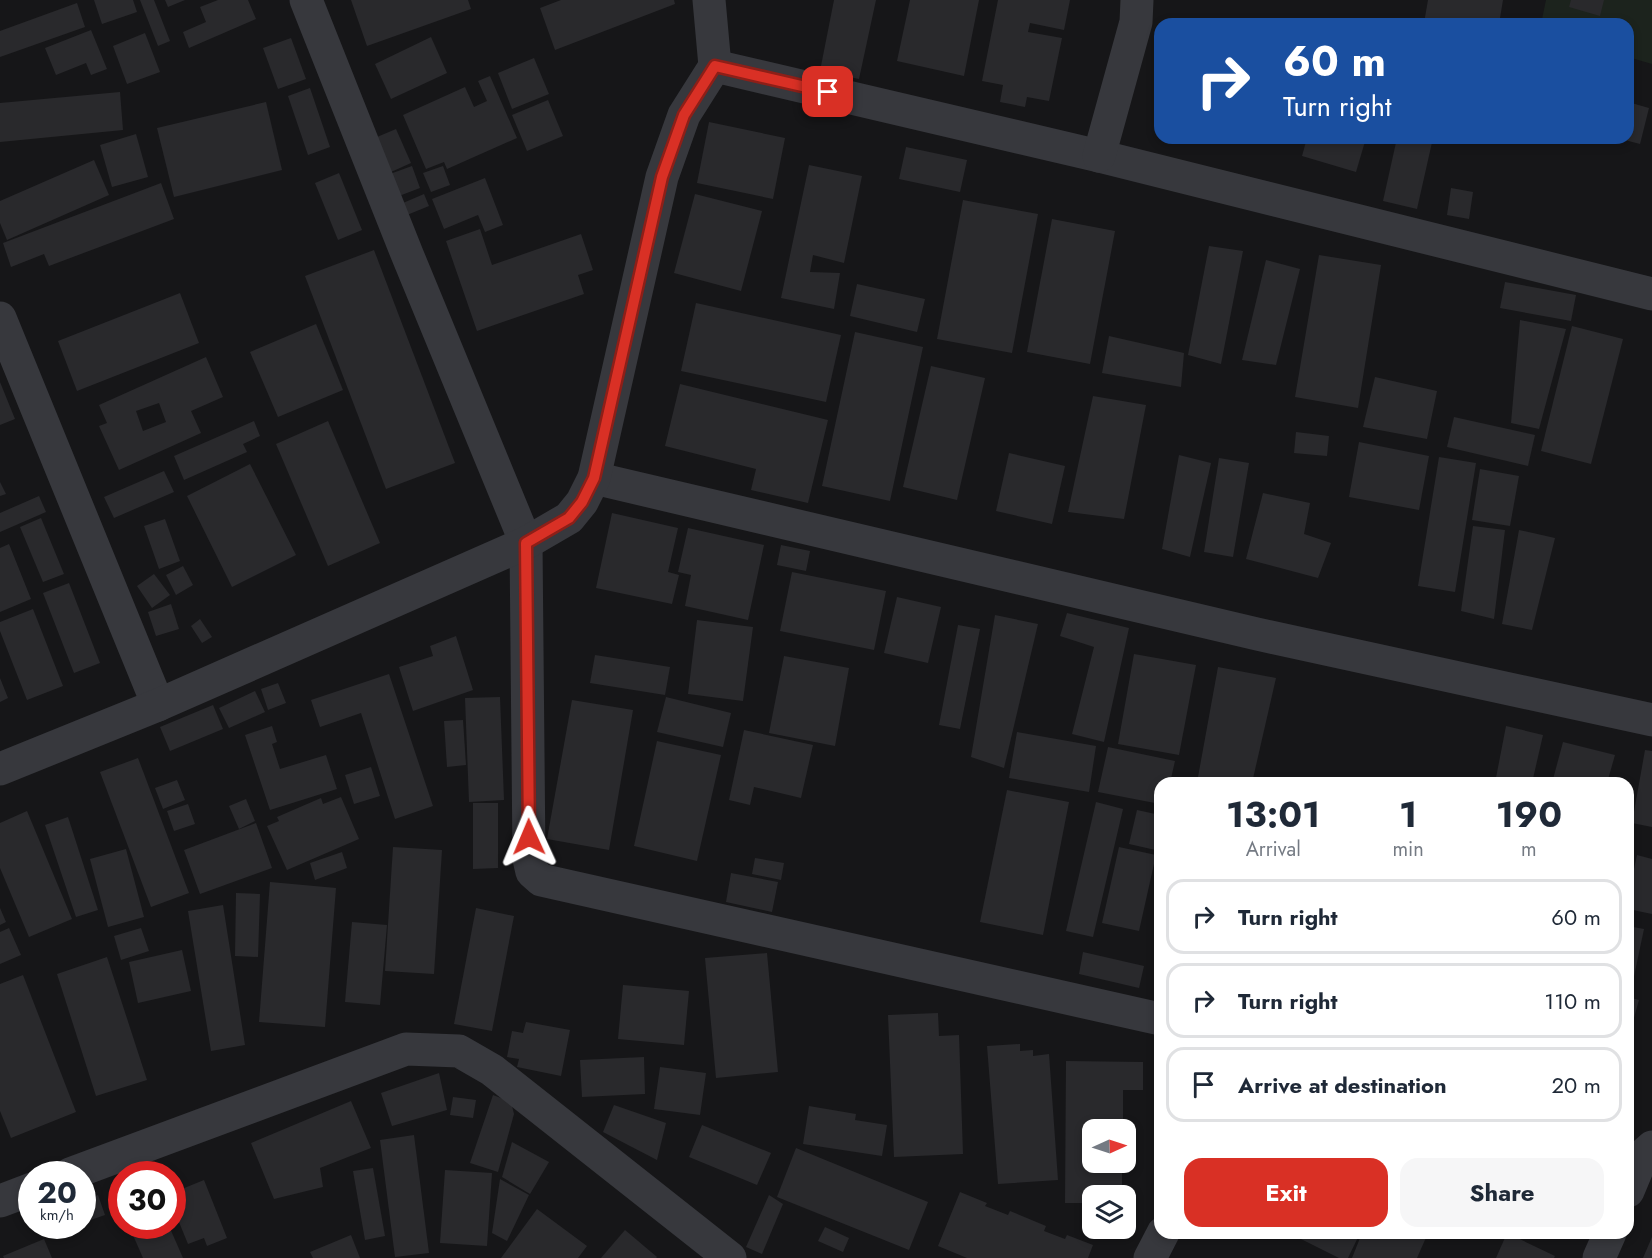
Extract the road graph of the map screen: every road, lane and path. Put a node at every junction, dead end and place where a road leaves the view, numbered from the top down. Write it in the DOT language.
graph roads {
  1 [pos="306,0"];
  2 [pos="709,0"];
  3 [pos="1137,0"];
  4 [pos="715,66"];
  5 [pos="1099,156"];
  6 [pos="1652,294"];
  7 [pos="0,318"];
  8 [pos="594,478"];
  9 [pos="526,543"];
  10 [pos="158,705"];
  11 [pos="1652,720"];
  12 [pos="0,769"];
  13 [pos="1154,1018"];
  14 [pos="1641,1150"];
  15 [pos="96,1164"];
  16 [pos="1634,1172"];
  17 [pos="18,1194"];
  18 [pos="0,1201"];
  19 [pos="1160,1239"];
  20 [pos="1607,1239"];
  21 [pos="730,1258"];
  22 [pos="1150,1258"];
  23 [pos="1599,1258"];
  1 -- 9 [label="street"];
  2 -- 4 [label="street"];
  3 -- 5 [label="street"];
  4 -- 5 [label="street"];
  4 -- 8 [label="street"];
  5 -- 6 [label="street"];
  7 -- 10 [label="street"];
  8 -- 9 [label="street"];
  8 -- 11 [label="street"];
  9 -- 10 [label="street"];
  9 -- 13 [label="street"];
  10 -- 12 [label="street"];
  14 -- 16 [label="street"];
  15 -- 21 [label="street"];
  17 -- 18 [label="street"];
  19 -- 22 [label="street"];
  20 -- 23 [label="street"];
}
